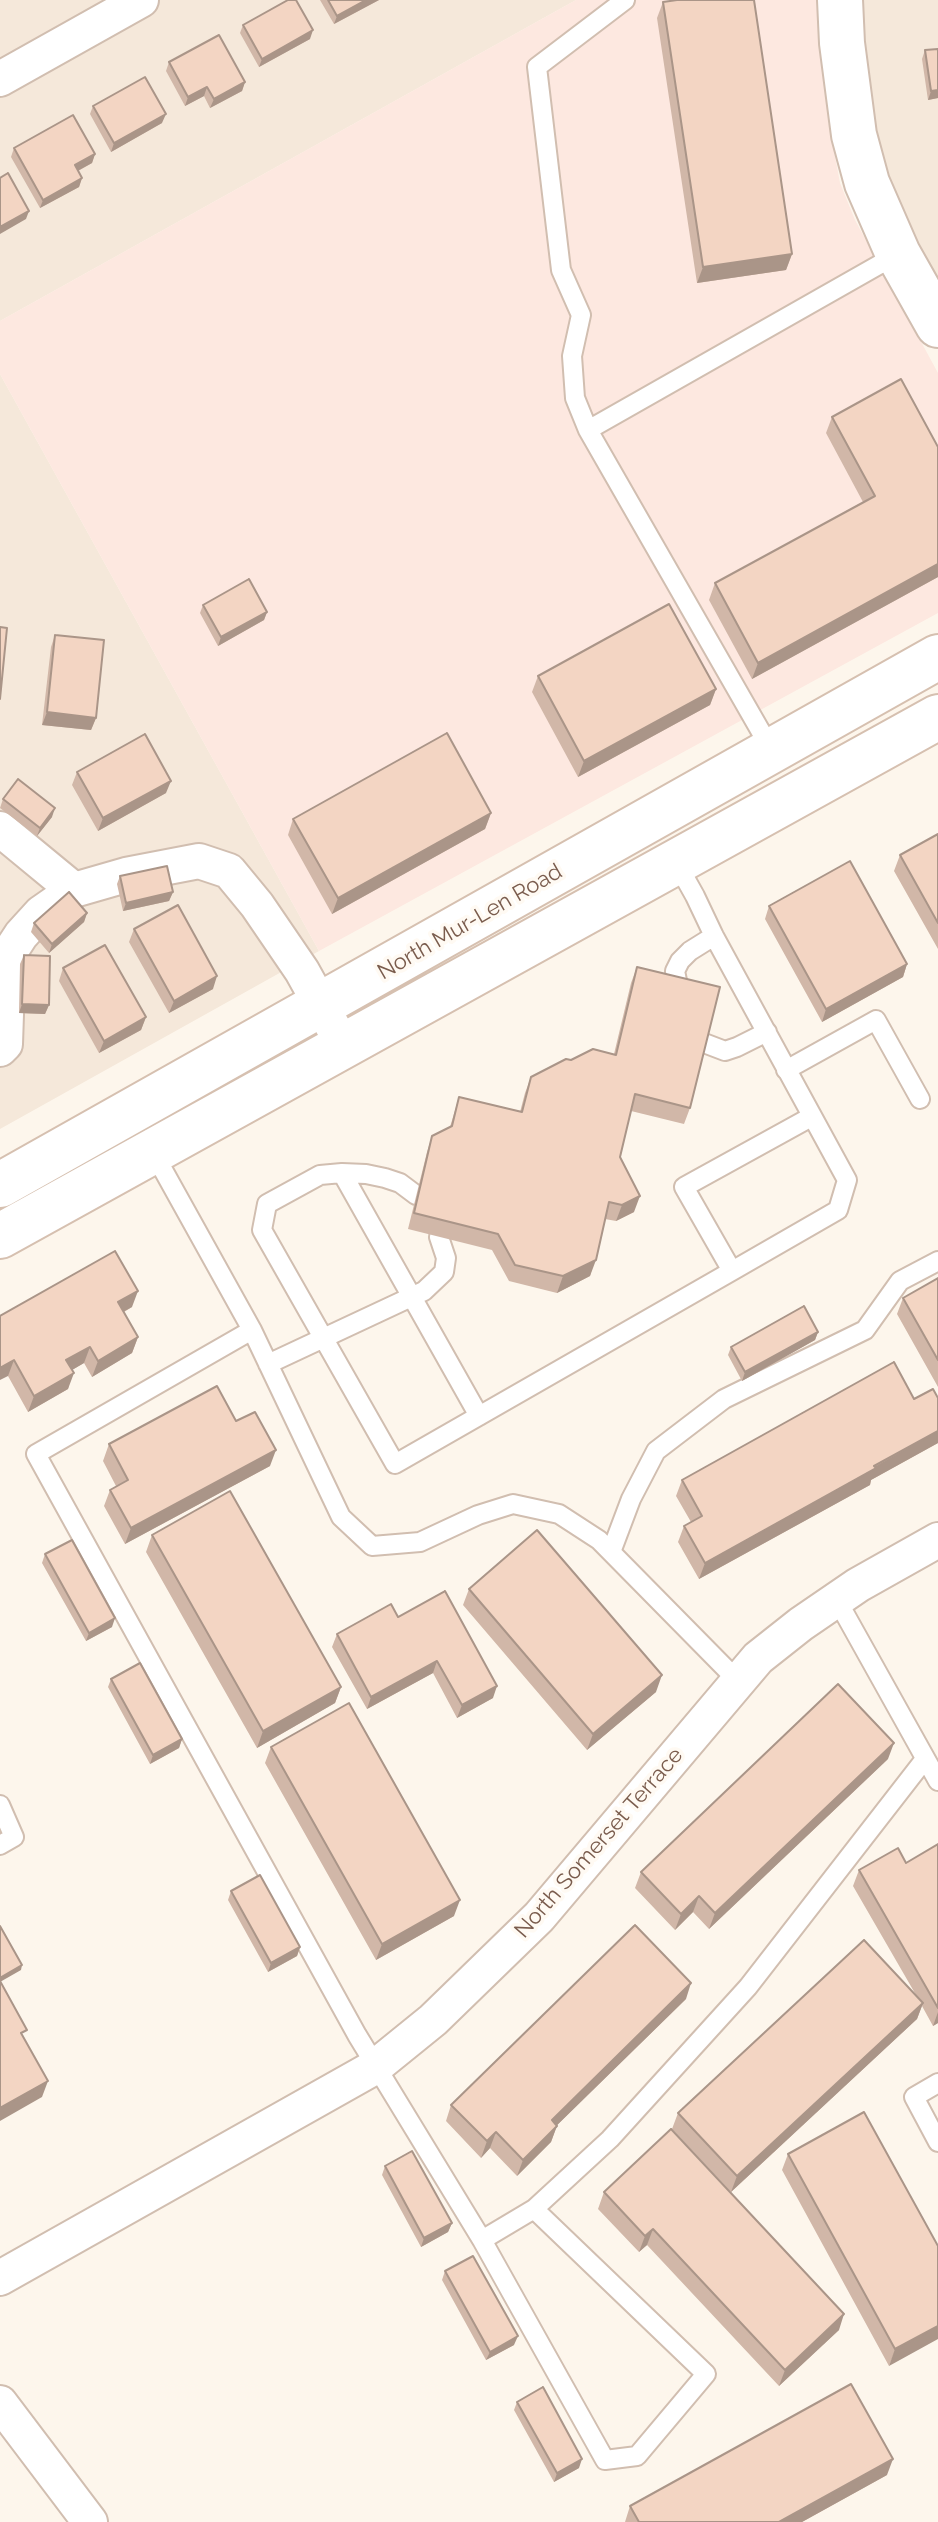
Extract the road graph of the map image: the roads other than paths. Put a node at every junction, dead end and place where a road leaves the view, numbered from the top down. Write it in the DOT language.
graph roads {
  1 [pos="141,0"];
  2 [pos="625,0"];
  3 [pos="840,0"];
  4 [pos="0,79"];
  5 [pos="898,254"];
  6 [pos="938,325"];
  7 [pos="588,430"];
  8 [pos="938,657"];
  9 [pos="938,717"];
  10 [pos="772,751"];
  11 [pos="0,829"];
  12 [pos="676,862"];
  13 [pos="74,890"];
  14 [pos="714,936"];
  15 [pos="680,995"];
  16 [pos="321,1006"];
  17 [pos="767,1032"];
  18 [pos="704,1043"];
  19 [pos="343,1045"];
  20 [pos="0,1049"];
  21 [pos="786,1070"];
  22 [pos="920,1099"];
  23 [pos="811,1117"];
  24 [pos="141,1132"];
  25 [pos="342,1173"];
  26 [pos="0,1185"];
  27 [pos="416,1195"];
  28 [pos="0,1236"];
  29 [pos="439,1237"];
  30 [pos="938,1261"];
  31 [pos="732,1271"];
  32 [pos="411,1297"];
  33 [pos="252,1330"];
  34 [pos="324,1337"];
  35 [pos="268,1364"];
  36 [pos="479,1416"];
  37 [pos="938,1540"];
  38 [pos="611,1552"];
  39 [pos="837,1600"];
  40 [pos="737,1680"];
  41 [pos="925,1759"];
  42 [pos="938,1781"];
  43 [pos="0,1805"];
  44 [pos="0,1845"];
  45 [pos="375,2067"];
  46 [pos="938,2083"];
  47 [pos="938,2142"];
  48 [pos="534,2209"];
  49 [pos="482,2240"];
  50 [pos="0,2278"];
  51 [pos="0,2403"];
  52 [pos="90,2522"];
  1 -- 4 [label="street"];
  2 -- 7 [label="lane"];
  3 -- 5 [label="main road"];
  5 -- 6 [label="main road"];
  5 -- 7 [label="lane"];
  7 -- 10 [label="lane"];
  8 -- 10 [label="main road, North Mur-Len Road"];
  9 -- 12 [label="main road, North Mur-Len Road"];
  10 -- 16 [label="main road, North Mur-Len Road"];
  11 -- 13 [label="street"];
  12 -- 14 [label="lane"];
  12 -- 19 [label="main road, North Mur-Len Road"];
  13 -- 16 [label="street"];
  13 -- 20 [label="street"];
  14 -- 15 [label="lane"];
  14 -- 17 [label="lane"];
  16 -- 19 [label="street"];
  16 -- 24 [label="main road, North Mur-Len Road"];
  17 -- 18 [label="lane"];
  17 -- 21 [label="lane"];
  19 -- 24 [label="main road, North Mur-Len Road"];
  21 -- 22 [label="lane"];
  21 -- 23 [label="lane"];
  23 -- 31 [label="lane"];
  23 -- 31 [label="lane"];
  24 -- 26 [label="main road, North Mur-Len Road"];
  24 -- 28 [label="main road, North Mur-Len Road"];
  24 -- 33 [label="lane"];
  25 -- 27 [label="lane"];
  25 -- 32 [label="lane"];
  25 -- 34 [label="lane"];
  29 -- 32 [label="lane"];
  30 -- 38 [label="lane"];
  31 -- 36 [label="lane"];
  32 -- 34 [label="lane"];
  32 -- 36 [label="lane"];
  33 -- 35 [label="lane"];
  33 -- 45 [label="lane"];
  34 -- 35 [label="lane"];
  34 -- 36 [label="lane"];
  35 -- 38 [label="lane"];
  37 -- 39 [label="street, North Somerset Terrace"];
  38 -- 40 [label="lane"];
  39 -- 40 [label="street, North Somerset Terrace"];
  39 -- 41 [label="lane"];
  40 -- 45 [label="street, North Somerset Terrace"];
  41 -- 42 [label="lane"];
  41 -- 48 [label="lane"];
  43 -- 44 [label="lane"];
  45 -- 49 [label="lane"];
  45 -- 50 [label="street, North Somerset Terrace"];
  46 -- 47 [label="lane"];
  48 -- 49 [label="lane"];
  48 -- 49 [label="lane"];
  51 -- 52 [label="street"];
}
